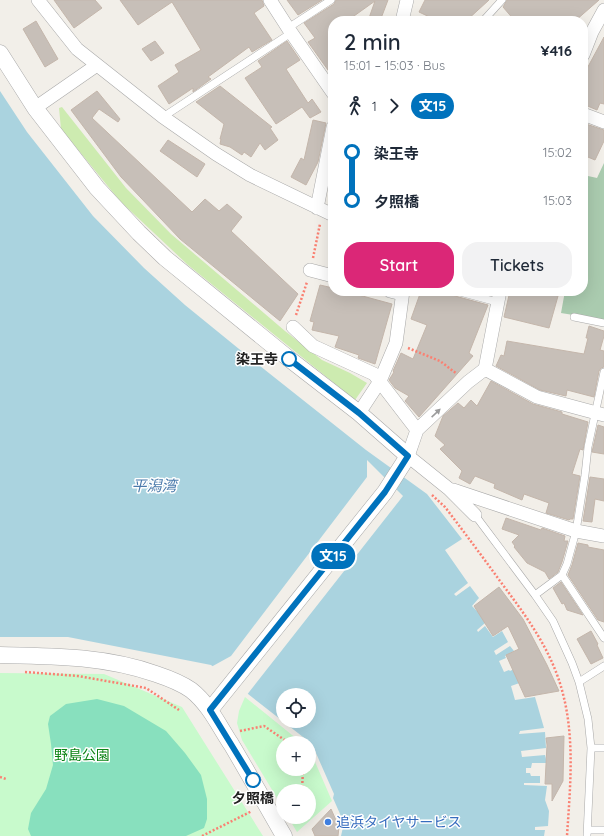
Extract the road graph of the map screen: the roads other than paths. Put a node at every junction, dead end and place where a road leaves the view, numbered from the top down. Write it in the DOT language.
graph roads {
  1 [pos="38,0"];
  2 [pos="270,0"];
  3 [pos="331,0"];
  4 [pos="407,0"];
  5 [pos="502,0"];
  6 [pos="604,10"];
  7 [pos="403,16"];
  8 [pos="487,16"];
  9 [pos="289,30"];
  10 [pos="588,42"];
  11 [pos="0,53"];
  12 [pos="97,65"];
  13 [pos="328,86"];
  14 [pos="35,108"];
  15 [pos="588,116"];
  16 [pos="163,117"];
  17 [pos="604,122"];
  18 [pos="328,152"];
  19 [pos="317,208"];
  20 [pos="328,213"];
  21 [pos="310,270"];
  22 [pos="328,275"];
  23 [pos="399,296"];
  24 [pos="499,297"];
  25 [pos="574,317"];
  26 [pos="604,323"];
  27 [pos="293,327"];
  28 [pos="485,370"];
  29 [pos="604,372"];
  30 [pos="380,382"];
  31 [pos="359,413"];
  32 [pos="599,414"];
  33 [pos="417,430"];
  34 [pos="408,456"];
  35 [pos="449,489"];
  36 [pos="475,515"];
  37 [pos="576,530"];
  38 [pos="604,536"];
  39 [pos="562,575"];
  40 [pos="535,595"];
  41 [pos="604,638"];
  42 [pos="0,655"];
  43 [pos="604,666"];
  44 [pos="578,682"];
  45 [pos="210,710"];
  46 [pos="591,748"];
  47 [pos="604,748"];
  48 [pos="604,830"];
  49 [pos="588,833"];
  50 [pos="284,836"];
  1 -- 12 [label="street"];
  2 -- 9 [label="street"];
  3 -- 9 [label="lane"];
  4 -- 7 [label="street"];
  5 -- 8 [label="lane"];
  6 -- 10 [label="street"];
  9 -- 13 [label="street"];
  9 -- 16 [label="lane"];
  11 -- 14 [label="street"];
  12 -- 14 [label="street"];
  12 -- 16 [label="street"];
  14 -- 31 [label="street"];
  15 -- 17 [label="street"];
  16 -- 19 [label="street"];
  18 -- 19 [label="street"];
  19 -- 20 [label="street"];
  21 -- 22 [label="street"];
  23 -- 30 [label="street"];
  24 -- 28 [label="street"];
  25 -- 26 [label="lane"];
  27 -- 30 [label="street"];
  28 -- 32 [label="street"];
  33 -- 28 [label="street, one-way"];
  29 -- 32 [label="lane"];
  30 -- 31 [label="street"];
  30 -- 33 [label="street"];
  31 -- 34 [label="street"];
  32 -- 37 [label="lane"];
  33 -- 34 [label="street"];
  34 -- 35 [label="street"];
  34 -- 45 [label="street"];
  35 -- 36 [label="street"];
  35 -- 37 [label="street"];
  36 -- 40 [label="lane"];
  37 -- 38 [label="street"];
  37 -- 39 [label="lane"];
  39 -- 40 [label="lane"];
  39 -- 41 [label="lane"];
  40 -- 44 [label="lane"];
  42 -- 45 [label="street"];
  43 -- 44 [label="lane"];
  44 -- 46 [label="lane"];
  45 -- 50 [label="street"];
  46 -- 47 [label="lane"];
  46 -- 49 [label="lane"];
  48 -- 49 [label="lane"];
}
